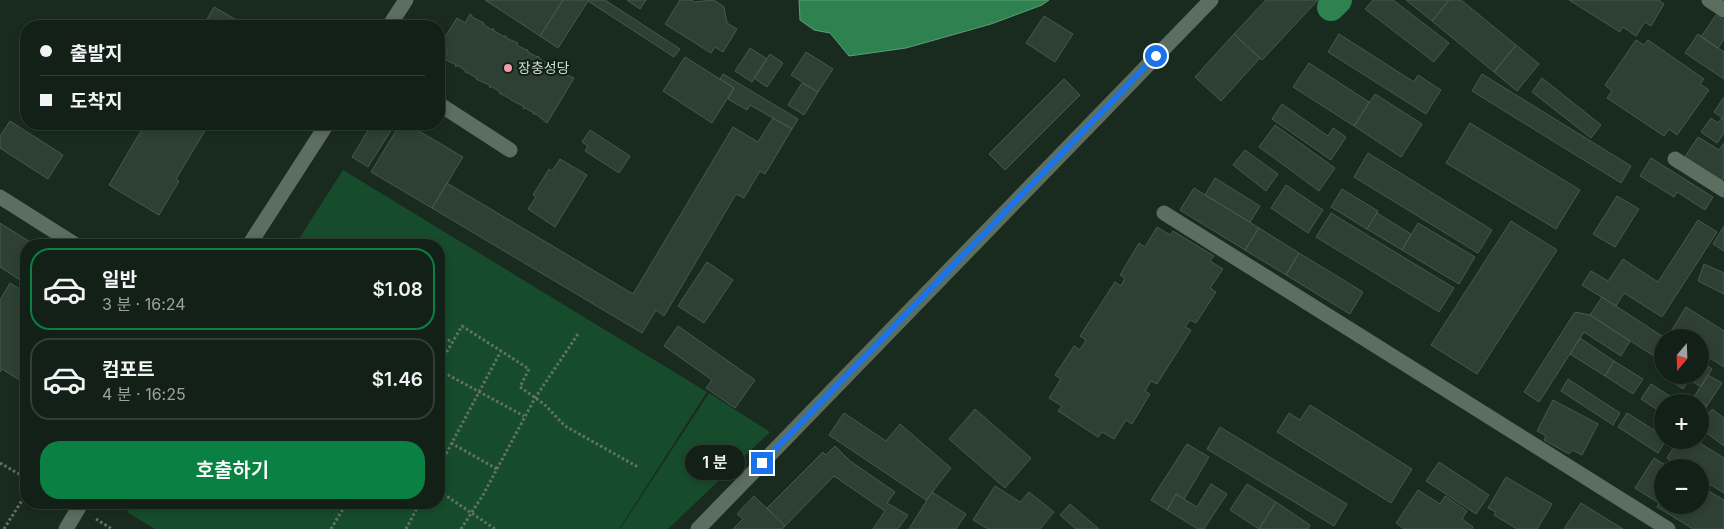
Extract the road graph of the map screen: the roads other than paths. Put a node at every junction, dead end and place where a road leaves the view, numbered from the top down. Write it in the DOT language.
graph roads {
  1 [pos="406,0"];
  2 [pos="1211,0"];
  3 [pos="1709,0"];
  4 [pos="1724,10"];
  5 [pos="393,20"];
  6 [pos="445,108"];
  7 [pos="322,130"];
  8 [pos="510,150"];
  9 [pos="1675,159"];
  10 [pos="1724,190"];
  11 [pos="0,197"];
  12 [pos="1164,212"];
  13 [pos="66,239"];
  14 [pos="253,239"];
  15 [pos="78,509"];
  16 [pos="66,529"];
  17 [pos="698,529"];
  18 [pos="1668,529"];
  1 -- 5 [label="street"];
  2 -- 17 [label="street"];
  3 -- 4 [label="street"];
  6 -- 8 [label="street"];
  7 -- 14 [label="street"];
  9 -- 10 [label="street"];
  11 -- 13 [label="street"];
  12 -- 18 [label="street"];
  15 -- 16 [label="street"];
}
